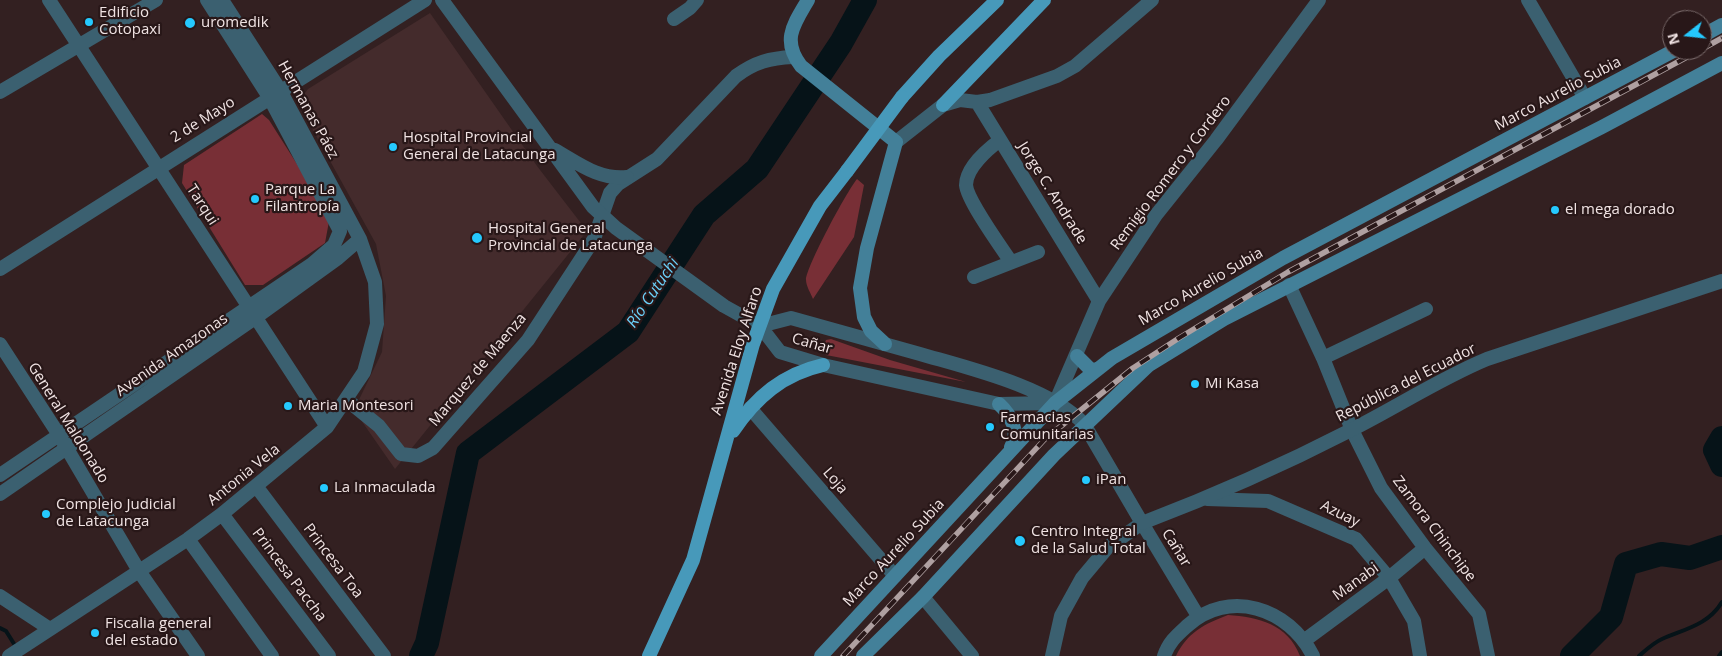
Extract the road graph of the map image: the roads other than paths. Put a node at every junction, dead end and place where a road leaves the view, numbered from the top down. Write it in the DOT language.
graph roads {
  1 [pos="50,0"];
  2 [pos="156,0"];
  3 [pos="207,0"];
  4 [pos="222,0"];
  5 [pos="425,0"];
  6 [pos="442,0"];
  7 [pos="697,0"];
  8 [pos="808,0"];
  9 [pos="997,0"];
  10 [pos="1044,0"];
  11 [pos="1152,0"];
  12 [pos="1320,0"];
  13 [pos="1528,0"];
  14 [pos="674,19"];
  15 [pos="78,46"];
  16 [pos="794,56"];
  17 [pos="1662,57"];
  18 [pos="1722,63"];
  19 [pos="0,92"];
  20 [pos="274,94"];
  21 [pos="1585,98"];
  22 [pos="978,102"];
  23 [pos="943,105"];
  24 [pos="1000,140"];
  25 [pos="896,142"];
  26 [pos="552,149"];
  27 [pos="158,167"];
  28 [pos="627,177"];
  29 [pos="603,217"];
  30 [pos="340,231"];
  31 [pos="360,239"];
  32 [pos="1038,252"];
  33 [pos="1011,262"];
  34 [pos="0,269"];
  35 [pos="974,277"];
  36 [pos="1722,281"];
  37 [pos="1289,285"];
  38 [pos="1099,300"];
  39 [pos="1426,309"];
  40 [pos="252,312"];
  41 [pos="760,326"];
  42 [pos="0,344"];
  43 [pos="885,344"];
  44 [pos="1077,356"];
  45 [pos="1323,358"];
  46 [pos="823,364"];
  47 [pos="1097,370"];
  48 [pos="347,400"];
  49 [pos="1055,403"];
  50 [pos="999,404"];
  51 [pos="750,408"];
  52 [pos="1084,424"];
  53 [pos="326,427"];
  54 [pos="1352,430"];
  55 [pos="59,435"];
  56 [pos="727,440"];
  57 [pos="66,448"];
  58 [pos="1009,452"];
  59 [pos="0,476"];
  60 [pos="256,486"];
  61 [pos="0,494"];
  62 [pos="1207,499"];
  63 [pos="222,514"];
  64 [pos="1142,523"];
  65 [pos="188,539"];
  66 [pos="1425,548"];
  67 [pos="140,571"];
  68 [pos="895,576"];
  69 [pos="1390,578"];
  70 [pos="0,596"];
  71 [pos="923,598"];
  72 [pos="1198,616"];
  73 [pos="50,629"];
  74 [pos="1305,640"];
  75 [pos="11,654"];
  76 [pos="865,655"];
  77 [pos="198,656"];
  78 [pos="272,656"];
  79 [pos="329,656"];
  80 [pos="384,656"];
  81 [pos="649,656"];
  82 [pos="821,656"];
  83 [pos="972,656"];
  84 [pos="1052,656"];
  85 [pos="1164,656"];
  86 [pos="1313,656"];
  87 [pos="1420,656"];
  88 [pos="1488,656"];
  1 -- 15 [label="street, Tarqui"];
  2 -- 15 [label="street"];
  3 -- 20 [label="street, Hermanas Páez"];
  4 -- 20 [label="street, Hermanas Páez"];
  5 -- 20 [label="street, 2 de Mayo"];
  6 -- 26 [label="street"];
  7 -- 14 [label="street"];
  8 -- 16 [label="main road"];
  9 -- 41 [label="main road, Avenida Eloy Alfaro, bridge"];
  10 -- 23 [label="main road"];
  11 -- 22 [label="street"];
  12 -- 38 [label="street, Remigio Romero y Cordero"];
  13 -- 21 [label="street"];
  15 -- 19 [label="street"];
  15 -- 27 [label="street, Tarqui"];
  16 -- 25 [label="main road"];
  16 -- 28 [label="street, Marquez de Maenza"];
  17 -- 21 [label="main road, Marco Aurelio Subia"];
  18 -- 37 [label="main road"];
  20 -- 27 [label="street, 2 de Mayo"];
  20 -- 30 [label="street, Hermanas Páez"];
  20 -- 31 [label="street, Hermanas Páez"];
  21 -- 47 [label="main road, Marco Aurelio Subia"];
  22 -- 23 [label="street"];
  22 -- 24 [label="street, Jorge C. Andrade"];
  23 -- 25 [label="street"];
  24 -- 33 [label="street"];
  24 -- 38 [label="street, Jorge C. Andrade"];
  25 -- 43 [label="main road"];
  26 -- 28 [label="street"];
  26 -- 29 [label="street"];
  27 -- 34 [label="street, 2 de Mayo"];
  27 -- 40 [label="street, Tarqui"];
  28 -- 29 [label="street, Marquez de Maenza"];
  29 -- 41 [label="street"];
  29 -- 48 [label="street, Marquez de Maenza"];
  30 -- 40 [label="street, Avenida Amazonas"];
  31 -- 40 [label="street, Avenida Amazonas"];
  31 -- 48 [label="street, Antonia Vela"];
  32 -- 33 [label="street"];
  33 -- 35 [label="street"];
  36 -- 54 [label="street, República del Ecuador"];
  37 -- 45 [label="street, Zamora Chinchipe"];
  37 -- 52 [label="main road"];
  38 -- 44 [label="street, Remigio Romero y Cordero"];
  39 -- 45 [label="street"];
  40 -- 53 [label="street, Tarqui"];
  40 -- 55 [label="street, Avenida Amazonas"];
  40 -- 57 [label="street, Avenida Amazonas"];
  41 -- 43 [label="street, Cañar"];
  41 -- 46 [label="street, Cañar"];
  41 -- 56 [label="main road, Avenida Eloy Alfaro"];
  42 -- 55 [label="street, General Maldonado"];
  43 -- 49 [label="street, Cañar"];
  44 -- 47 [label="main road"];
  44 -- 49 [label="street, Remigio Romero y Cordero"];
  45 -- 54 [label="street, Zamora Chinchipe"];
  46 -- 50 [label="street, Cañar"];
  46 -- 51 [label="main road"];
  47 -- 49 [label="main road, Marco Aurelio Subia"];
  48 -- 53 [label="street, Antonia Vela"];
  49 -- 50 [label="street, Cañar"];
  49 -- 52 [label="street, Cañar"];
  49 -- 58 [label="main road, Marco Aurelio Subia"];
  50 -- 58 [label="main road"];
  51 -- 56 [label="main road"];
  51 -- 68 [label="street, Loja"];
  52 -- 64 [label="street, Cañar"];
  52 -- 71 [label="main road"];
  53 -- 60 [label="street, Antonia Vela"];
  54 -- 62 [label="street, República del Ecuador"];
  54 -- 66 [label="street, Zamora Chinchipe"];
  55 -- 57 [label="street, General Maldonado"];
  55 -- 59 [label="street, Avenida Amazonas"];
  56 -- 81 [label="main road, Avenida Eloy Alfaro"];
  57 -- 61 [label="street, Avenida Amazonas"];
  57 -- 67 [label="street, General Maldonado"];
  58 -- 68 [label="main road, Marco Aurelio Subia"];
  60 -- 63 [label="street, Antonia Vela"];
  60 -- 80 [label="street, Princesa Toa"];
  62 -- 64 [label="street, República del Ecuador"];
  62 -- 69 [label="street, Azuay"];
  63 -- 65 [label="street, Antonia Vela"];
  63 -- 79 [label="street, Princesa Paccha"];
  64 -- 72 [label="street, Cañar"];
  64 -- 84 [label="street"];
  65 -- 67 [label="street, Antonia Vela"];
  65 -- 78 [label="street"];
  66 -- 69 [label="street, Manabi"];
  66 -- 88 [label="street, Zamora Chinchipe"];
  67 -- 73 [label="street, Antonia Vela"];
  67 -- 77 [label="street, General Maldonado"];
  68 -- 82 [label="main road, Marco Aurelio Subia"];
  69 -- 74 [label="street, Manabi"];
  69 -- 87 [label="street, Azuay"];
  70 -- 73 [label="street"];
  71 -- 76 [label="main road"];
  71 -- 83 [label="street"];
  72 -- 74 [label="street"];
  72 -- 85 [label="street"];
  73 -- 75 [label="street, Antonia Vela"];
  74 -- 86 [label="street"];
}
